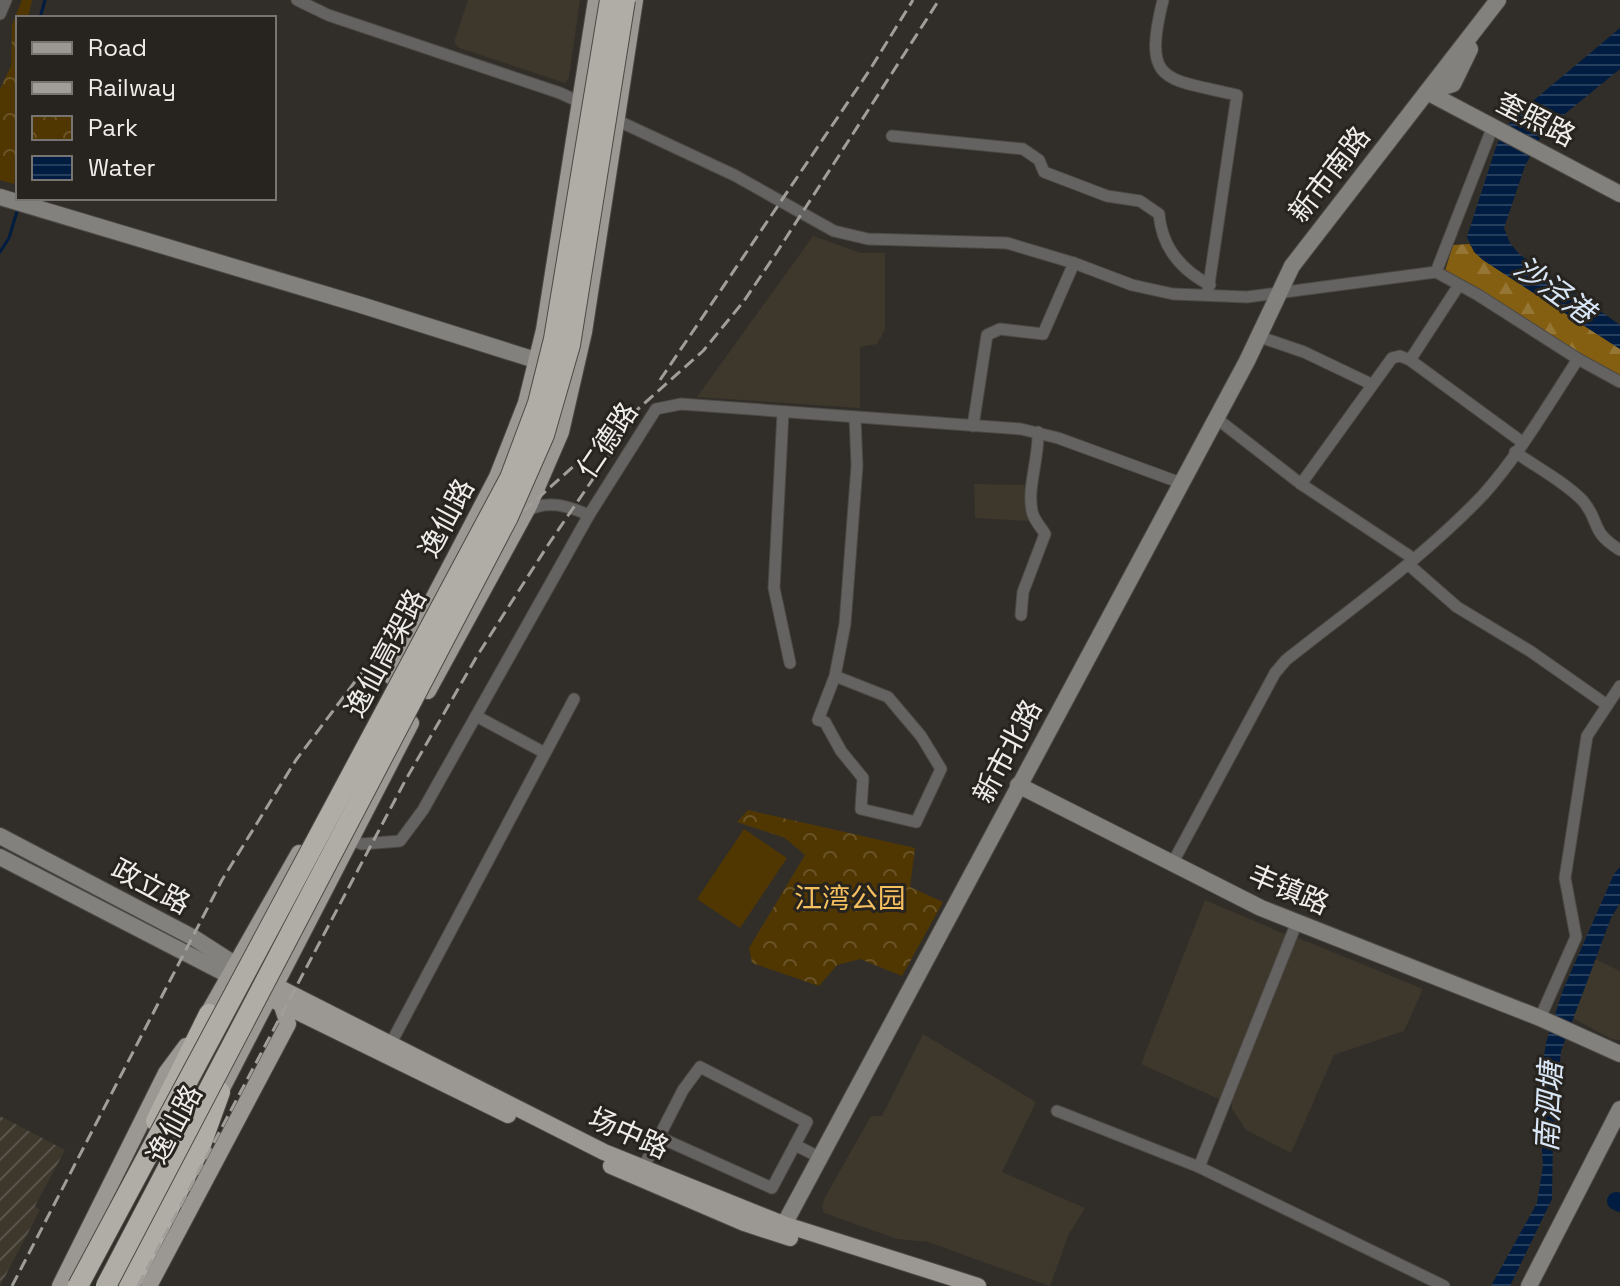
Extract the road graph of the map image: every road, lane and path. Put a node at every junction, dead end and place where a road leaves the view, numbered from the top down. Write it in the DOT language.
graph roads {
  1 [pos="6,0"];
  2 [pos="297,0"];
  3 [pos="596,0"];
  4 [pos="610,0"];
  5 [pos="625,0"];
  6 [pos="635,0"];
  7 [pos="1163,0"];
  8 [pos="1498,0"];
  9 [pos="0,14"];
  10 [pos="1427,92"];
  11 [pos="580,102"];
  12 [pos="617,121"];
  13 [pos="1498,129"];
  14 [pos="892,136"];
  15 [pos="1620,194"];
  16 [pos="0,197"];
  17 [pos="1074,263"];
  18 [pos="1436,272"];
  19 [pos="1459,285"];
  20 [pos="1209,290"];
  21 [pos="1280,293"];
  22 [pos="1260,337"];
  23 [pos="1578,359"];
  24 [pos="1410,360"];
  25 [pos="537,361"];
  26 [pos="576,373"];
  27 [pos="1620,382"];
  28 [pos="1371,384"];
  29 [pos="783,412"];
  30 [pos="855,417"];
  31 [pos="1216,418"];
  32 [pos="973,426"];
  33 [pos="1038,432"];
  34 [pos="1519,447"];
  35 [pos="1181,483"];
  36 [pos="1301,484"];
  37 [pos="526,511"];
  38 [pos="589,515"];
  39 [pos="1620,550"];
  40 [pos="1411,562"];
  41 [pos="1021,615"];
  42 [pos="790,663"];
  43 [pos="835,676"];
  44 [pos="1620,686"];
  45 [pos="574,699"];
  46 [pos="1607,705"];
  47 [pos="476,716"];
  48 [pos="545,753"];
  49 [pos="1018,785"];
  50 [pos="314,824"];
  51 [pos="0,836"];
  52 [pos="352,841"];
  53 [pos="0,857"];
  54 [pos="1172,864"];
  55 [pos="1297,922"];
  56 [pos="233,970"];
  57 [pos="275,997"];
  58 [pos="209,1014"];
  59 [pos="1544,1020"];
  60 [pos="391,1043"];
  61 [pos="1620,1054"];
  62 [pos="220,1092"];
  63 [pos="1620,1109"];
  64 [pos="1057,1111"];
  65 [pos="659,1137"];
  66 [pos="795,1145"];
  67 [pos="819,1157"];
  68 [pos="1199,1167"];
  69 [pos="643,1168"];
  70 [pos="781,1229"];
  71 [pos="60,1286"];
  72 [pos="68,1286"];
  73 [pos="79,1286"];
  74 [pos="106,1286"];
  75 [pos="118,1286"];
  76 [pos="129,1286"];
  77 [pos="149,1286"];
  78 [pos="944,1286"];
  79 [pos="978,1286"];
  80 [pos="1444,1286"];
  81 [pos="1529,1286"];
  1 -- 9 [label="street"];
  2 -- 11 [label="street"];
  3 -- 11 [label="main road, 逸仙路"];
  4 -- 73 [label="highway, 逸仙高架路, bridge"];
  5 -- 74 [label="highway, 逸仙高架路, bridge"];
  6 -- 12 [label="main road, 逸仙路"];
  7 -- 20 [label="street"];
  8 -- 10 [label="street, 新市南路"];
  10 -- 13 [label="street, 奎照路"];
  10 -- 21 [label="street, 新市南路"];
  11 -- 12 [label="street"];
  11 -- 25 [label="main road, 逸仙路"];
  12 -- 17 [label="street"];
  12 -- 26 [label="main road, 逸仙路"];
  13 -- 15 [label="street, 奎照路"];
  13 -- 18 [label="street"];
  14 -- 20 [label="street"];
  16 -- 25 [label="street"];
  17 -- 20 [label="street"];
  17 -- 32 [label="street"];
  18 -- 19 [label="street"];
  18 -- 21 [label="street"];
  19 -- 23 [label="street"];
  19 -- 24 [label="street"];
  20 -- 21 [label="street"];
  21 -- 22 [label="street, 新市北路"];
  22 -- 28 [label="street"];
  22 -- 31 [label="street, 新市北路"];
  23 -- 27 [label="street"];
  23 -- 34 [label="street"];
  24 -- 28 [label="street"];
  24 -- 34 [label="street"];
  25 -- 26 [label="street"];
  25 -- 50 [label="main road, 逸仙路"];
  26 -- 37 [label="main road, 逸仙路"];
  28 -- 36 [label="street"];
  29 -- 30 [label="street, 仁德路"];
  29 -- 38 [label="street, 仁德路"];
  29 -- 42 [label="street"];
  30 -- 32 [label="street, 仁德路"];
  30 -- 43 [label="street"];
  31 -- 35 [label="street, 新市北路"];
  31 -- 36 [label="street"];
  32 -- 33 [label="street, 仁德路"];
  33 -- 35 [label="street, 仁德路"];
  33 -- 41 [label="street"];
  34 -- 39 [label="street"];
  34 -- 40 [label="street"];
  35 -- 49 [label="street, 新市北路"];
  36 -- 40 [label="street"];
  37 -- 38 [label="street"];
  37 -- 52 [label="main road, 逸仙路"];
  38 -- 47 [label="street, 仁德路"];
  40 -- 46 [label="street"];
  40 -- 54 [label="street"];
  43 -- 43 [label="street"];
  44 -- 46 [label="street"];
  45 -- 48 [label="street"];
  46 -- 59 [label="street"];
  47 -- 48 [label="street"];
  47 -- 52 [label="street, 仁德路"];
  48 -- 60 [label="street"];
  49 -- 54 [label="street, 丰镇路"];
  49 -- 67 [label="street, 新市北路"];
  50 -- 52 [label="street, 仁德路"];
  50 -- 56 [label="main road, 逸仙路"];
  51 -- 56 [label="street, 政立路"];
  52 -- 57 [label="main road, 逸仙路"];
  53 -- 56 [label="street, 政立路"];
  54 -- 55 [label="street, 丰镇路"];
  55 -- 59 [label="street, 丰镇路"];
  55 -- 68 [label="street"];
  56 -- 57 [label="main road, 政立路"];
  56 -- 58 [label="main road, 逸仙路"];
  57 -- 60 [label="main road, 场中路"];
  57 -- 62 [label="main road, 逸仙路"];
  57 -- 70 [label="main road, 场中路"];
  57 -- 77 [label="main road, 逸仙路"];
  58 -- 71 [label="main road, 逸仙路"];
  58 -- 72 [label="highway"];
  58 -- 73 [label="main road, 逸仙路"];
  59 -- 61 [label="street, 丰镇路"];
  60 -- 69 [label="main road, 场中路"];
  62 -- 75 [label="main road, 逸仙路"];
  62 -- 76 [label="highway"];
  63 -- 81 [label="street"];
  64 -- 68 [label="street"];
  65 -- 66 [label="street"];
  65 -- 66 [label="street"];
  65 -- 69 [label="street"];
  66 -- 67 [label="street"];
  67 -- 70 [label="street, 新市北路"];
  68 -- 80 [label="street"];
  69 -- 70 [label="main road, 场中路"];
  70 -- 78 [label="main road, 场中路"];
  70 -- 79 [label="main road, 场中路"];
}
